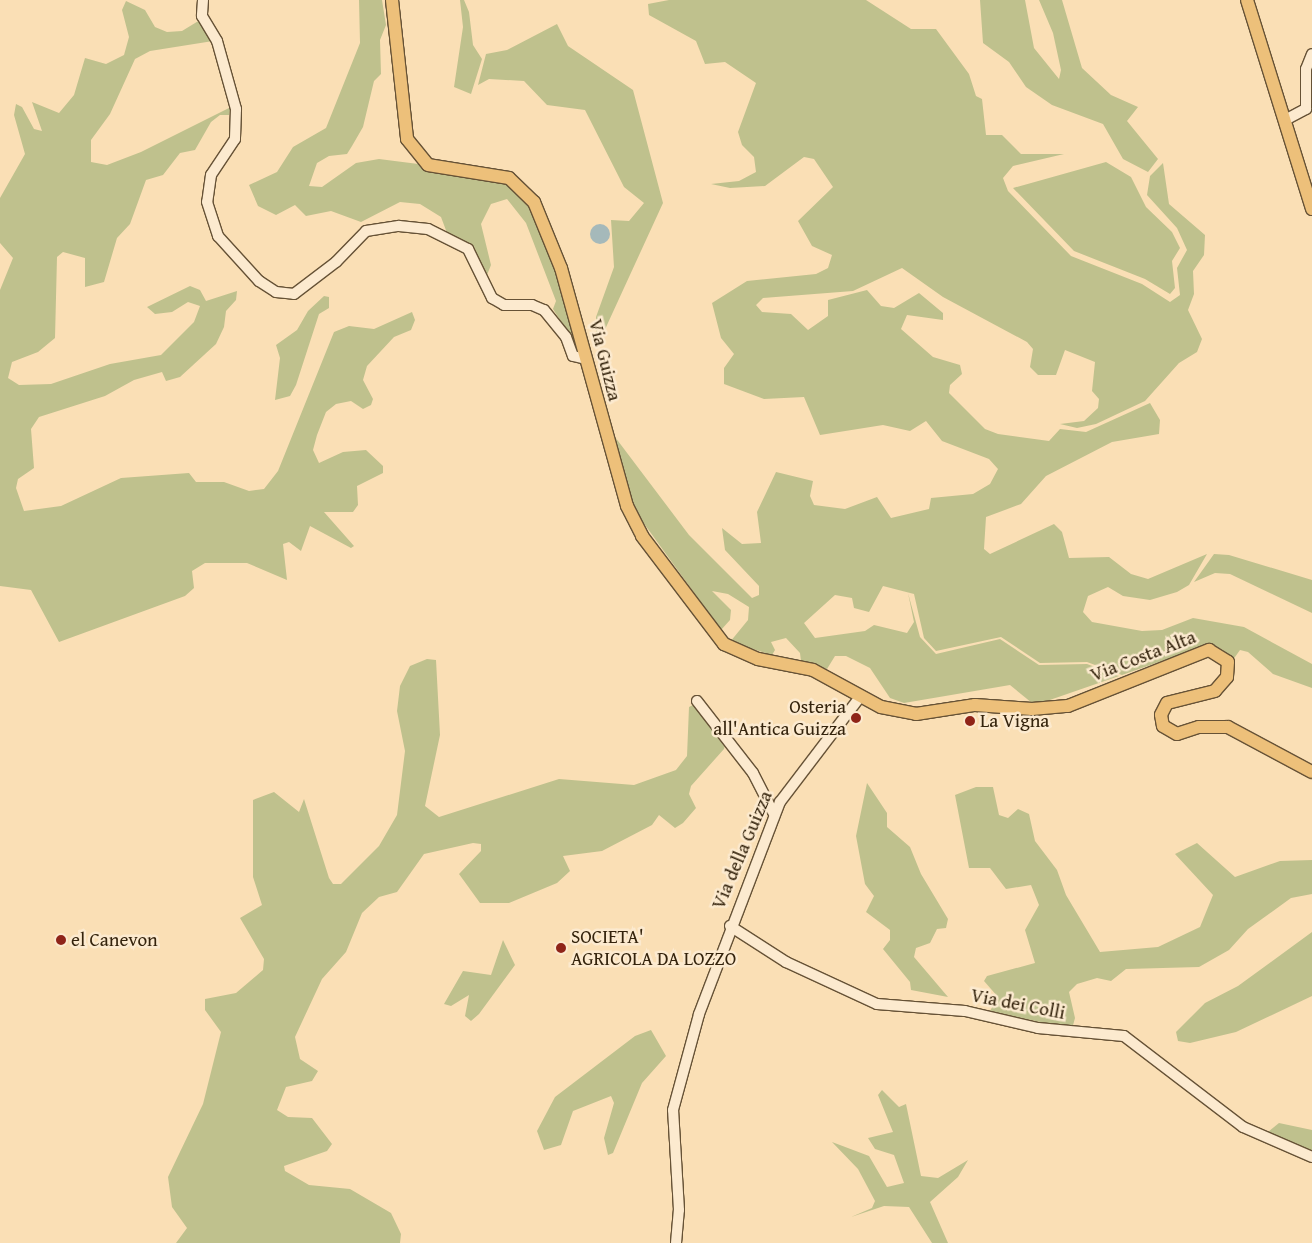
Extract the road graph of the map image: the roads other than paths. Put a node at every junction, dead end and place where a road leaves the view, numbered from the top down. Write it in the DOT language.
graph roads {
  1 [pos="203,0"];
  2 [pos="392,0"];
  3 [pos="1247,0"];
  4 [pos="1312,54"];
  5 [pos="1285,120"];
  6 [pos="1312,209"];
  7 [pos="586,359"];
  8 [pos="860,697"];
  9 [pos="697,701"];
  10 [pos="1312,772"];
  11 [pos="774,814"];
  12 [pos="730,926"];
  13 [pos="1312,1157"];
  14 [pos="676,1243"];
  1 -- 7 [label="street"];
  2 -- 7 [label="main road, Via Guizza"];
  3 -- 5 [label="main road"];
  4 -- 5 [label="street"];
  5 -- 6 [label="main road"];
  7 -- 8 [label="main road, Via Guizza"];
  8 -- 10 [label="main road, Via Costa Alta"];
  8 -- 11 [label="street, Via della Guizza"];
  9 -- 11 [label="street"];
  11 -- 12 [label="street, Via della Guizza"];
  12 -- 13 [label="street, Via dei Colli"];
  12 -- 14 [label="street, Via della Guizza"];
}
